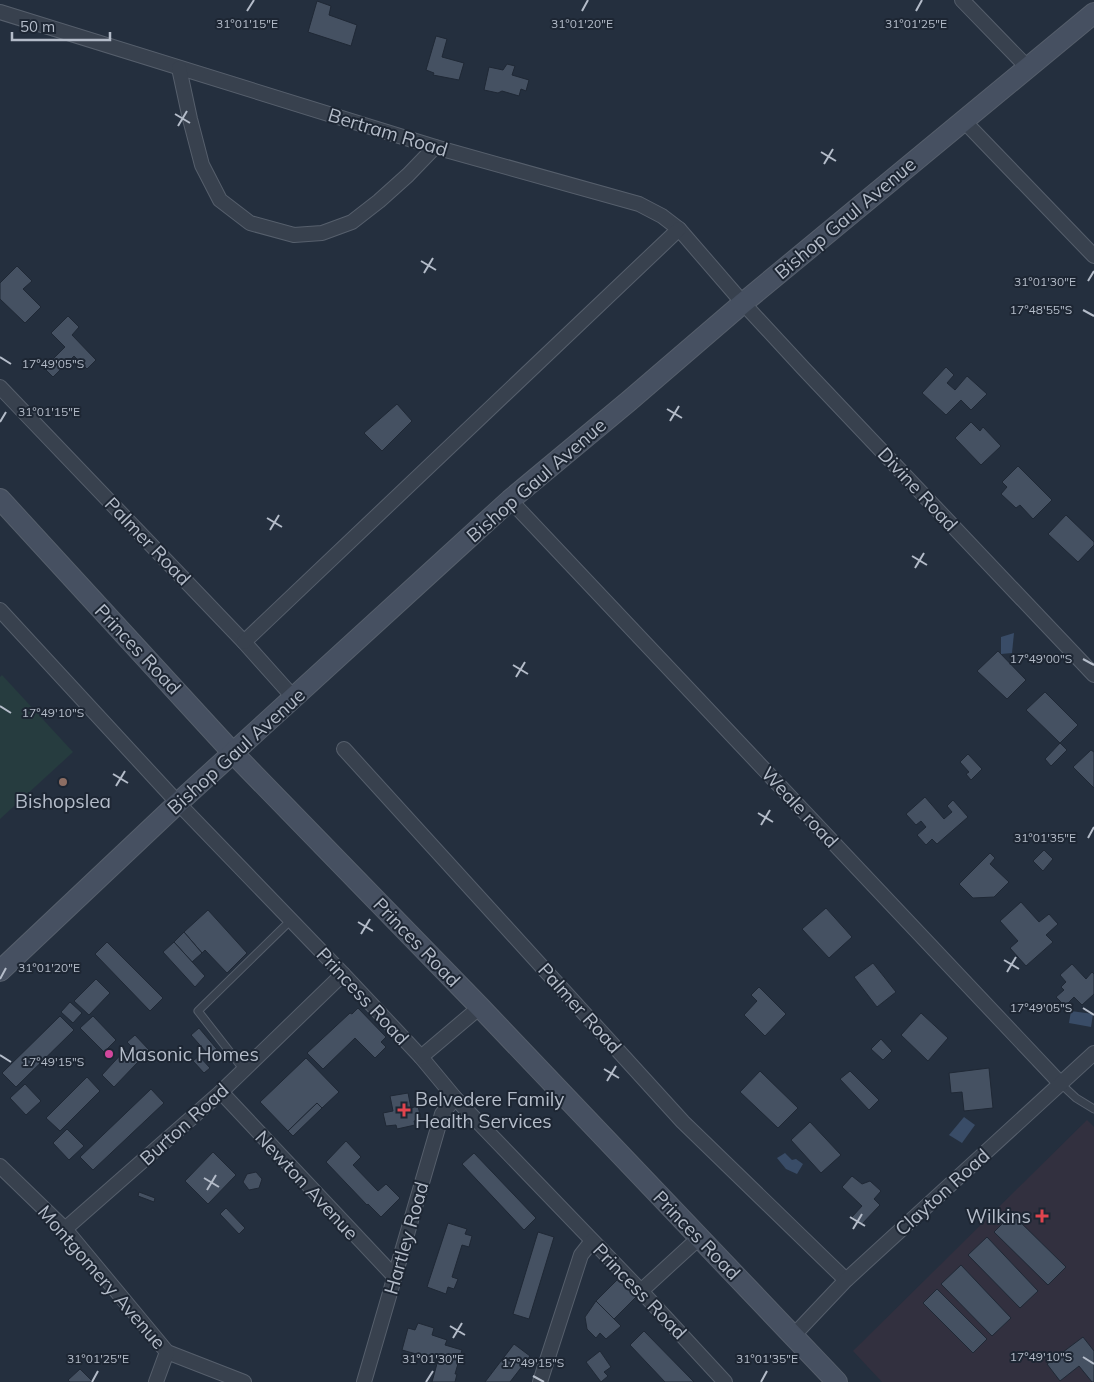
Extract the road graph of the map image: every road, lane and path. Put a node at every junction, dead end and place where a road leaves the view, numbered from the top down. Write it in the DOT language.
graph roads {
  1 [pos="962,0"];
  2 [pos="0,12"];
  3 [pos="1094,13"];
  4 [pos="179,68"];
  5 [pos="1028,68"];
  6 [pos="963,120"];
  7 [pos="435,147"];
  8 [pos="679,229"];
  9 [pos="1094,256"];
  10 [pos="743,302"];
  11 [pos="0,387"];
  12 [pos="0,500"];
  13 [pos="510,500"];
  14 [pos="0,610"];
  15 [pos="244,642"];
  16 [pos="1092,669"];
  17 [pos="294,698"];
  18 [pos="344,749"];
  19 [pos="233,753"];
  20 [pos="178,803"];
  21 [pos="291,920"];
  22 [pos="0,971"];
  23 [pos="343,974"];
  24 [pos="480,1006"];
  25 [pos="1094,1053"];
  26 [pos="421,1057"];
  27 [pos="244,1070"];
  28 [pos="1062,1084"];
  29 [pos="221,1092"];
  30 [pos="455,1098"];
  31 [pos="1094,1110"];
  32 [pos="0,1166"];
  33 [pos="64,1229"];
  34 [pos="700,1237"];
  35 [pos="592,1241"];
  36 [pos="394,1276"];
  37 [pos="846,1280"];
  38 [pos="641,1291"];
  39 [pos="794,1335"];
  40 [pos="167,1352"];
  41 [pos="156,1382"];
  42 [pos="244,1382"];
  43 [pos="364,1382"];
  44 [pos="540,1382"];
  45 [pos="725,1382"];
  46 [pos="838,1382"];
  1 -- 5 [label="street"];
  2 -- 4 [label="street, Bertram Road"];
  3 -- 5 [label="main road, Bishop Gaul Avenue"];
  4 -- 7 [label="street, Bertram Road"];
  4 -- 7 [label="street"];
  5 -- 6 [label="main road, Bishop Gaul Avenue"];
  6 -- 9 [label="street"];
  6 -- 10 [label="main road, Bishop Gaul Avenue"];
  7 -- 8 [label="street, Bertram Road"];
  8 -- 10 [label="street, Bertram Road"];
  8 -- 15 [label="street"];
  10 -- 13 [label="main road, Bishop Gaul Avenue"];
  10 -- 16 [label="street, Divine Road"];
  11 -- 15 [label="street, Palmer Road"];
  12 -- 19 [label="main road, Princes Road"];
  13 -- 17 [label="main road, Bishop Gaul Avenue"];
  13 -- 28 [label="street, Weale road"];
  14 -- 20 [label="street, Princess Road"];
  15 -- 17 [label="street, Palmer Road"];
  17 -- 19 [label="main road, Bishop Gaul Avenue"];
  18 -- 37 [label="street, Palmer Road"];
  19 -- 20 [label="main road, Bishop Gaul Avenue"];
  19 -- 24 [label="main road, Princes Road"];
  20 -- 21 [label="street, Princess Road"];
  20 -- 22 [label="main road, Bishop Gaul Avenue"];
  21 -- 23 [label="street, Princess Road"];
  21 -- 27 [label="lane"];
  23 -- 26 [label="street, Princess Road"];
  23 -- 27 [label="street, Burton Road"];
  24 -- 26 [label="street"];
  24 -- 34 [label="main road, Princes Road"];
  25 -- 28 [label="street, Clayton Road"];
  26 -- 30 [label="street, Princess Road"];
  27 -- 29 [label="street, Burton Road"];
  28 -- 31 [label="lane, Weale road"];
  28 -- 37 [label="street, Clayton Road"];
  29 -- 33 [label="street, Burton Road"];
  29 -- 36 [label="street, Newton Avenue"];
  30 -- 35 [label="street, Princess Road"];
  30 -- 36 [label="street, Hartley Road"];
  32 -- 33 [label="street, Montgomery Avenue"];
  33 -- 40 [label="street, Montgomery Avenue"];
  34 -- 38 [label="street"];
  34 -- 39 [label="main road, Princes Road"];
  35 -- 38 [label="street, Princess Road"];
  35 -- 44 [label="street"];
  36 -- 43 [label="street, Hartley Road"];
  37 -- 39 [label="street, Clayton Road"];
  38 -- 45 [label="street, Princess Road"];
  39 -- 46 [label="main road, Princes Road"];
  40 -- 41 [label="street"];
  40 -- 42 [label="street, Montgomery Avenue"];
}
